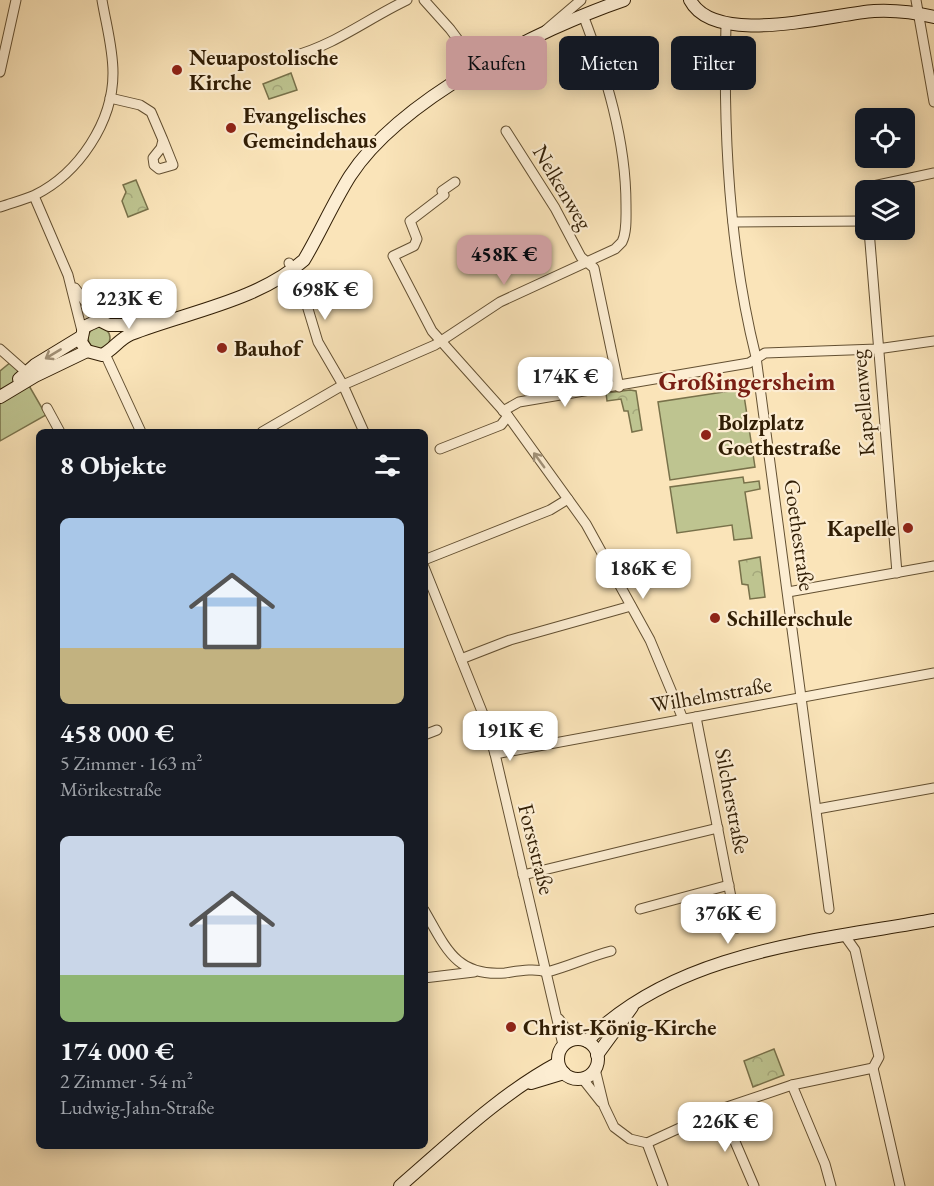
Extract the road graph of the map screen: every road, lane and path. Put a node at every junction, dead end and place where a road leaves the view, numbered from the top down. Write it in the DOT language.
graph roads {
  1 [pos="16,0"];
  2 [pos="102,0"];
  3 [pos="407,0"];
  4 [pos="424,0"];
  5 [pos="581,0"];
  6 [pos="624,0"];
  7 [pos="690,0"];
  8 [pos="916,0"];
  9 [pos="920,14"];
  10 [pos="583,15"];
  11 [pos="934,17"];
  12 [pos="726,24"];
  13 [pos="543,34"];
  14 [pos="455,36"];
  15 [pos="539,36"];
  16 [pos="293,56"];
  17 [pos="0,72"];
  18 [pos="447,90"];
  19 [pos="110,98"];
  20 [pos="934,102"];
  21 [pos="506,131"];
  22 [pos="163,141"];
  23 [pos="934,173"];
  24 [pos="901,180"];
  25 [pos="455,182"];
  26 [pos="34,196"];
  27 [pos="0,207"];
  28 [pos="855,221"];
  29 [pos="733,222"];
  30 [pos="870,240"];
  31 [pos="587,261"];
  32 [pos="291,266"];
  33 [pos="68,275"];
  34 [pos="171,320"];
  35 [pos="104,322"];
  36 [pos="81,334"];
  37 [pos="934,341"];
  38 [pos="440,342"];
  39 [pos="114,344"];
  40 [pos="0,349"];
  41 [pos="877,349"];
  42 [pos="87,351"];
  43 [pos="105,354"];
  44 [pos="756,357"];
  45 [pos="26,372"];
  46 [pos="343,384"];
  47 [pos="620,387"];
  48 [pos="2,396"];
  49 [pos="47,408"];
  50 [pos="507,416"];
  51 [pos="58,429"];
  52 [pos="140,429"];
  53 [pos="270,429"];
  54 [pos="363,429"];
  55 [pos="440,450"];
  56 [pos="568,499"];
  57 [pos="428,558"];
  58 [pos="934,566"];
  59 [pos="897,573"];
  60 [pos="428,577"];
  61 [pos="788,592"];
  62 [pos="631,606"];
  63 [pos="461,659"];
  64 [pos="934,673"];
  65 [pos="802,697"];
  66 [pos="696,717"];
  67 [pos="683,719"];
  68 [pos="437,730"];
  69 [pos="428,733"];
  70 [pos="495,754"];
  71 [pos="934,788"];
  72 [pos="817,809"];
  73 [pos="718,828"];
  74 [pos="523,875"];
  75 [pos="729,885"];
  76 [pos="640,909"];
  77 [pos="829,909"];
  78 [pos="934,920"];
  79 [pos="429,926"];
  80 [pos="737,928"];
  81 [pos="845,936"];
  82 [pos="611,951"];
  83 [pos="474,972"];
  84 [pos="547,972"];
  85 [pos="428,978"];
  86 [pos="632,1006"];
  87 [pos="587,1041"];
  88 [pos="568,1042"];
  89 [pos="597,1055"];
  90 [pos="561,1068"];
  91 [pos="873,1068"];
  92 [pos="595,1069"];
  93 [pos="582,1078"];
  94 [pos="792,1084"];
  95 [pos="604,1106"];
  96 [pos="721,1109"];
  97 [pos="647,1143"];
  98 [pos="400,1186"];
  99 [pos="663,1186"];
  100 [pos="754,1186"];
  101 [pos="831,1186"];
  102 [pos="900,1186"];
  1 -- 17 [label="street"];
  2 -- 19 [label="street"];
  3 -- 16 [label="street"];
  4 -- 14 [label="street"];
  5 -- 13 [label="street"];
  6 -- 10 [label="main road"];
  7 -- 12 [label="main road"];
  8 -- 9 [label="street"];
  9 -- 11 [label="main road"];
  9 -- 12 [label="main road"];
  9 -- 20 [label="street"];
  10 -- 13 [label="main road"];
  10 -- 31 [label="street"];
  12 -- 29 [label="street, Goethestraße"];
  13 -- 15 [label="main road"];
  18 -- 32 [label="main road"];
  19 -- 22 [label="street"];
  19 -- 26 [label="street"];
  21 -- 31 [label="street, Nelkenweg"];
  23 -- 24 [label="street"];
  25 -- 38 [label="street"];
  26 -- 27 [label="street"];
  26 -- 33 [label="street"];
  28 -- 29 [label="street"];
  29 -- 44 [label="street, Goethestraße"];
  30 -- 41 [label="street, Kapellenweg"];
  31 -- 38 [label="street"];
  31 -- 47 [label="street, Nelkenweg"];
  32 -- 34 [label="main road"];
  32 -- 46 [label="street"];
  33 -- 35 [label="street"];
  33 -- 36 [label="street"];
  34 -- 35 [label="main road"];
  34 -- 39 [label="main road"];
  35 -- 36 [label="main road"];
  35 -- 39 [label="main road"];
  36 -- 42 [label="main road"];
  36 -- 45 [label="main road, one-way"];
  37 -- 41 [label="street"];
  38 -- 46 [label="street"];
  38 -- 50 [label="street"];
  39 -- 43 [label="main road"];
  40 -- 45 [label="street"];
  41 -- 44 [label="street"];
  41 -- 59 [label="street, Kapellenweg"];
  42 -- 43 [label="main road"];
  42 -- 48 [label="main road"];
  43 -- 52 [label="street"];
  44 -- 47 [label="street"];
  44 -- 61 [label="street, Goethestraße"];
  45 -- 48 [label="main road"];
  46 -- 53 [label="street"];
  46 -- 54 [label="street"];
  47 -- 50 [label="street"];
  49 -- 51 [label="street"];
  50 -- 55 [label="street"];
  56 -- 50 [label="street, one-way"];
  56 -- 57 [label="street"];
  56 -- 62 [label="street"];
  58 -- 59 [label="street"];
  59 -- 61 [label="street"];
  60 -- 63 [label="street, Forststraße"];
  61 -- 65 [label="street, Goethestraße"];
  62 -- 63 [label="street"];
  62 -- 67 [label="street"];
  63 -- 70 [label="street, Forststraße"];
  64 -- 65 [label="street, Wilhelmstraße"];
  65 -- 66 [label="street, Wilhelmstraße"];
  65 -- 72 [label="street, Goethestraße"];
  66 -- 67 [label="street, Wilhelmstraße"];
  66 -- 73 [label="street, Silcherstraße"];
  67 -- 70 [label="street, Wilhelmstraße"];
  68 -- 69 [label="street"];
  70 -- 74 [label="street, Forststraße"];
  71 -- 72 [label="street"];
  72 -- 77 [label="street, Goethestraße"];
  73 -- 74 [label="street"];
  73 -- 75 [label="street, Silcherstraße"];
  74 -- 84 [label="street, Forststraße"];
  75 -- 76 [label="street"];
  75 -- 80 [label="street, Silcherstraße"];
  78 -- 81 [label="main road"];
  79 -- 83 [label="street"];
  81 -- 86 [label="main road"];
  81 -- 91 [label="street"];
  82 -- 84 [label="street"];
  83 -- 84 [label="street"];
  83 -- 85 [label="street"];
  84 -- 88 [label="street, Forststraße"];
  86 -- 87 [label="main road"];
  86 -- 89 [label="main road"];
  87 -- 88 [label="main road"];
  87 -- 89 [label="main road"];
  88 -- 90 [label="main road"];
  89 -- 92 [label="main road"];
  90 -- 93 [label="main road"];
  90 -- 98 [label="main road"];
  91 -- 94 [label="street"];
  91 -- 102 [label="street"];
  92 -- 93 [label="main road"];
  92 -- 95 [label="street"];
  93 -- 95 [label="street"];
  94 -- 96 [label="street"];
  94 -- 101 [label="street"];
  95 -- 97 [label="street"];
  96 -- 97 [label="street"];
  96 -- 100 [label="street"];
  97 -- 99 [label="street"];
}
